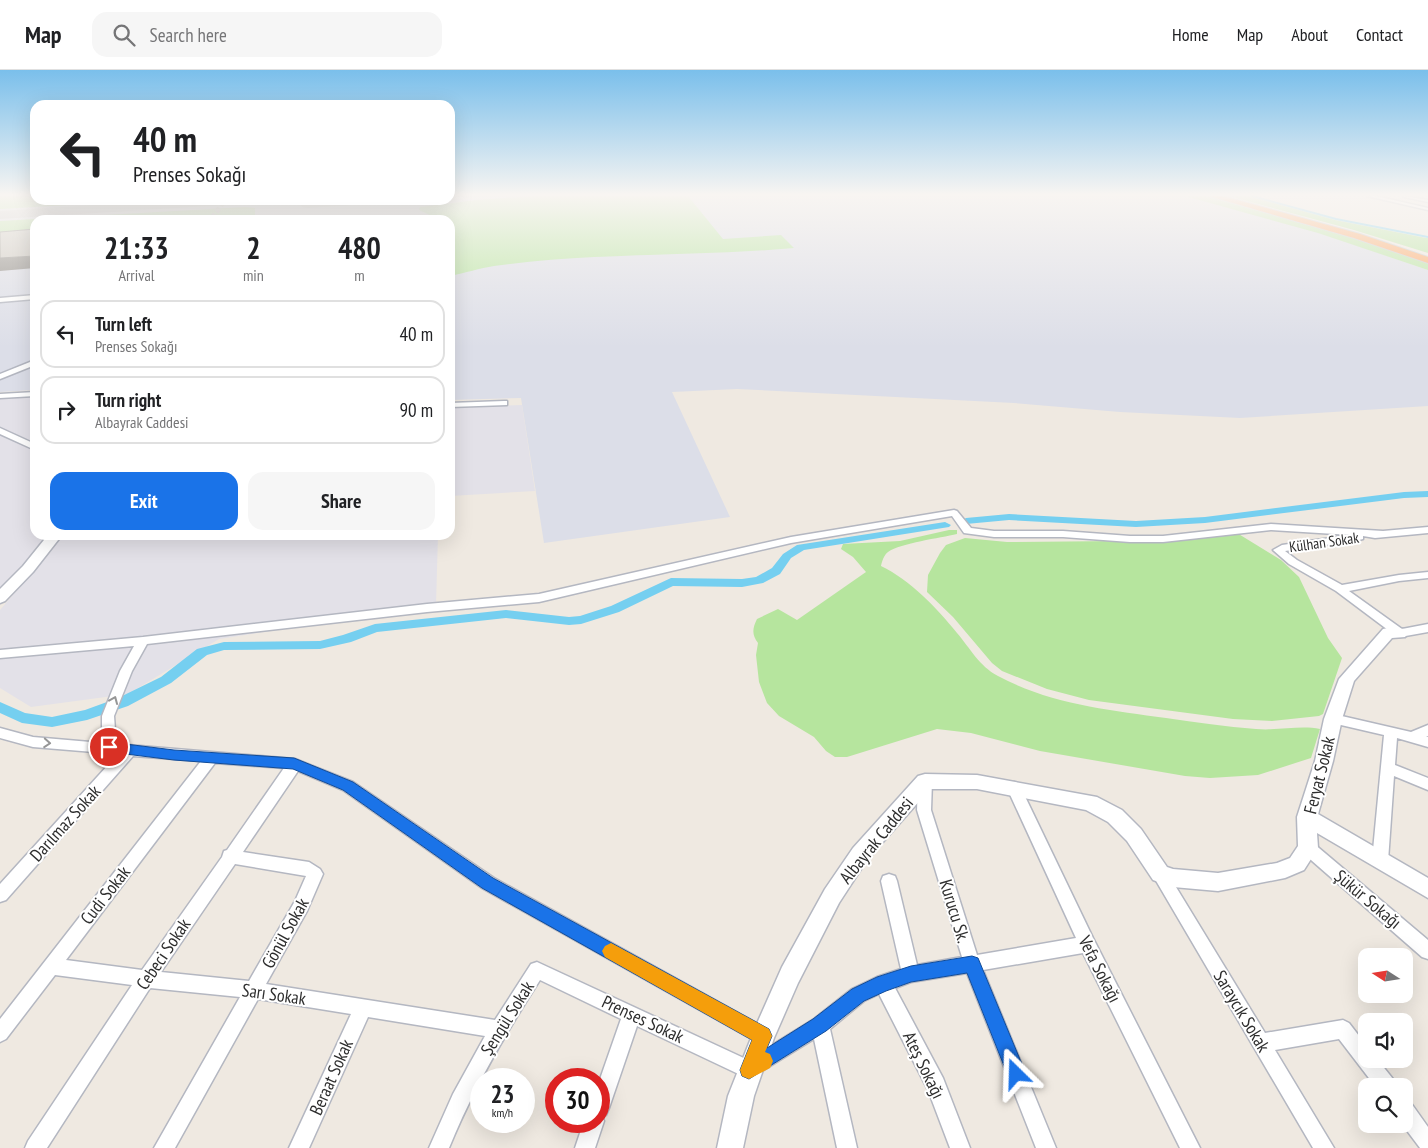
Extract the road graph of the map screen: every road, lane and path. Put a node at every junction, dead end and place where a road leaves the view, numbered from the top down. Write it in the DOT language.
graph roads {
  1 [pos="1387,246"];
  2 [pos="1398,246"];
  3 [pos="1428,256"];
  4 [pos="1428,260"];
  5 [pos="30,297"];
  6 [pos="0,300"];
  7 [pos="30,362"];
  8 [pos="30,363"];
  9 [pos="0,370"];
  10 [pos="0,378"];
  11 [pos="30,394"];
  12 [pos="0,396"];
  13 [pos="504,403"];
  14 [pos="455,405"];
  15 [pos="0,431"];
  16 [pos="30,445"];
  17 [pos="1428,530"];
  18 [pos="1382,534"];
  19 [pos="51,540"];
  20 [pos="1428,575"];
  21 [pos="1340,589"];
  22 [pos="0,598"];
  23 [pos="1428,628"];
  24 [pos="1400,632"];
  25 [pos="143,641"];
  26 [pos="0,654"];
  27 [pos="1333,719"];
  28 [pos="1428,730"];
  29 [pos="1391,731"];
  30 [pos="0,733"];
  31 [pos="1413,738"];
  32 [pos="1428,742"];
  33 [pos="109,747"];
  34 [pos="130,750"];
  35 [pos="211,758"];
  36 [pos="294,764"];
  37 [pos="1388,768"];
  38 [pos="925,781"];
  39 [pos="1428,784"];
  40 [pos="1014,788"];
  41 [pos="1306,818"];
  42 [pos="1308,848"];
  43 [pos="229,856"];
  44 [pos="1380,861"];
  45 [pos="1160,874"];
  46 [pos="889,881"];
  47 [pos="1428,889"];
  48 [pos="0,895"];
  49 [pos="1087,944"];
  50 [pos="1428,950"];
  51 [pos="972,964"];
  52 [pos="51,966"];
  53 [pos="537,970"];
  54 [pos="911,974"];
  55 [pos="146,979"];
  56 [pos="883,983"];
  57 [pos="253,990"];
  58 [pos="363,1007"];
  59 [pos="632,1014"];
  60 [pos="820,1025"];
  61 [pos="497,1030"];
  62 [pos="0,1033"];
  63 [pos="763,1036"];
  64 [pos="1262,1043"];
  65 [pos="749,1070"];
  66 [pos="610,1077"];
  67 [pos="1380,1078"];
  68 [pos="1413,1122"];
  69 [pos="590,1133"];
  70 [pos="1428,1142"];
  71 [pos="35,1148"];
  72 [pos="164,1148"];
  73 [pos="299,1148"];
  74 [pos="439,1148"];
  75 [pos="585,1148"];
  76 [pos="730,1148"];
  77 [pos="847,1148"];
  78 [pos="960,1148"];
  79 [pos="1046,1148"];
  80 [pos="1190,1148"];
  81 [pos="1324,1148"];
  1 -- 4 [label="highway"];
  2 -- 3 [label="highway"];
  5 -- 6 [label="street"];
  7 -- 9 [label="street"];
  8 -- 10 [label="street"];
  11 -- 12 [label="street"];
  13 -- 14 [label="street"];
  15 -- 16 [label="street"];
  17 -- 18 [label="street, Külhan Sokak"];
  18 -- 21 [label="street, Külhan Sokak"];
  18 -- 25 [label="street"];
  19 -- 22 [label="street"];
  20 -- 21 [label="street"];
  21 -- 24 [label="street, Külhan Sokak"];
  23 -- 24 [label="street"];
  24 -- 27 [label="street, Feryat Sokak"];
  25 -- 26 [label="street"];
  33 -- 25 [label="street, one-way"];
  27 -- 29 [label="street"];
  27 -- 41 [label="street, Feryat Sokak"];
  28 -- 31 [label="street"];
  29 -- 31 [label="street"];
  29 -- 37 [label="street"];
  30 -- 33 [label="street, one-way"];
  31 -- 32 [label="street"];
  33 -- 34 [label="street"];
  34 -- 35 [label="street"];
  34 -- 48 [label="street, Darılmaz Sokak"];
  35 -- 36 [label="street"];
  35 -- 52 [label="street, Cudi Sokak"];
  36 -- 43 [label="street, Cebeci Sokak"];
  36 -- 63 [label="street"];
  37 -- 39 [label="street"];
  37 -- 44 [label="street"];
  38 -- 40 [label="street"];
  38 -- 51 [label="street, Kurucu Sk."];
  38 -- 63 [label="street, Albayrak Caddesi"];
  40 -- 45 [label="street"];
  40 -- 49 [label="street, Vefa Sokağı"];
  41 -- 42 [label="street, Feryat Sokak"];
  41 -- 44 [label="street"];
  42 -- 45 [label="street"];
  42 -- 50 [label="street, Şükür Sokağı"];
  43 -- 55 [label="street, Cebeci Sokak"];
  43 -- 57 [label="street, Gönül Sokak"];
  44 -- 47 [label="street"];
  45 -- 64 [label="street, Saraycık Sokak"];
  46 -- 54 [label="street"];
  49 -- 51 [label="street"];
  49 -- 80 [label="street, Vefa Sokağı"];
  51 -- 54 [label="street"];
  51 -- 79 [label="street, Kurucu Sk."];
  52 -- 55 [label="street, Sarı Sokak"];
  52 -- 62 [label="street, Cudi Sokak"];
  53 -- 59 [label="street, Prenses Sokak"];
  53 -- 61 [label="street, Şengül Sokak"];
  54 -- 56 [label="street"];
  55 -- 57 [label="street, Sarı Sokak"];
  55 -- 71 [label="street, Cebeci Sokak"];
  56 -- 60 [label="street"];
  56 -- 78 [label="street, Ateş Sokağı"];
  57 -- 58 [label="street, Sarı Sokak"];
  57 -- 72 [label="street, Gönül Sokak"];
  58 -- 61 [label="street, Sarı Sokak"];
  58 -- 73 [label="street, Beraat Sokak"];
  59 -- 65 [label="street, Prenses Sokak"];
  59 -- 66 [label="street"];
  60 -- 65 [label="street"];
  60 -- 77 [label="street"];
  61 -- 74 [label="street, Şengül Sokak"];
  63 -- 65 [label="street, Albayrak Caddesi"];
  64 -- 67 [label="street"];
  64 -- 81 [label="street, Saraycık Sokak"];
  65 -- 76 [label="street, Albayrak Caddesi"];
  68 -- 70 [label="street"];
  69 -- 75 [label="street"];
}
